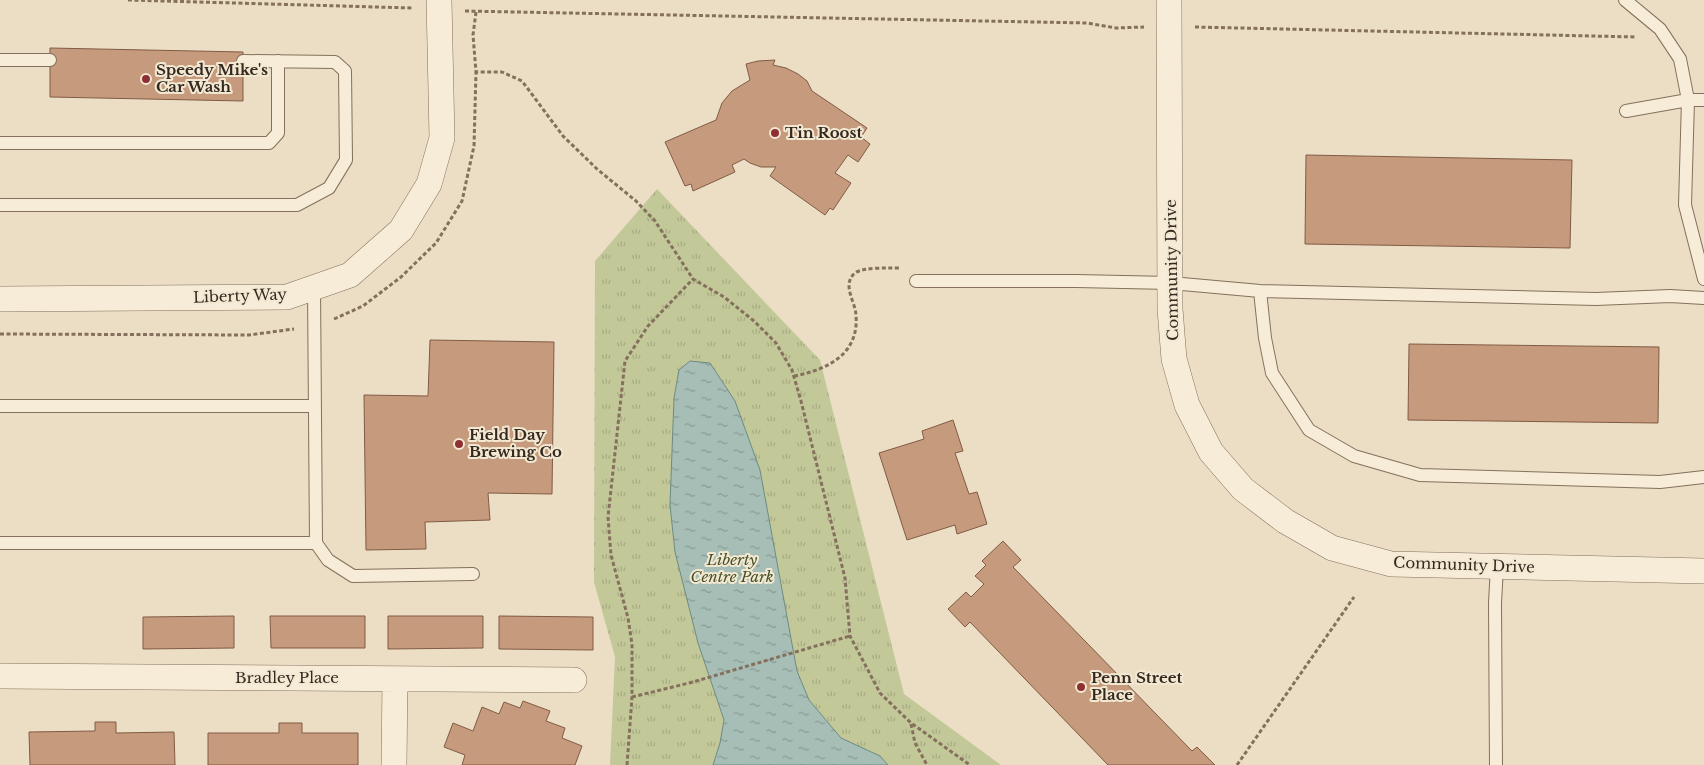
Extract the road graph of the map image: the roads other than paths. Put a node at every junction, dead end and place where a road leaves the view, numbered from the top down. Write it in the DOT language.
graph roads {
  1 [pos="1169,0"];
  2 [pos="1625,0"];
  3 [pos="440,4"];
  4 [pos="0,60"];
  5 [pos="50,60"];
  6 [pos="243,61"];
  7 [pos="278,61"];
  8 [pos="1688,100"];
  9 [pos="1704,100"];
  10 [pos="1626,112"];
  11 [pos="0,143"];
  12 [pos="0,205"];
  13 [pos="1701,260"];
  14 [pos="1704,279"];
  15 [pos="916,282"];
  16 [pos="1171,283"];
  17 [pos="314,287"];
  18 [pos="1260,291"];
  19 [pos="0,298"];
  20 [pos="1704,298"];
  21 [pos="0,406"];
  22 [pos="314,406"];
  23 [pos="1704,477"];
  24 [pos="0,543"];
  25 [pos="316,543"];
  26 [pos="1497,566"];
  27 [pos="1704,571"];
  28 [pos="473,574"];
  29 [pos="0,676"];
  30 [pos="395,679"];
  31 [pos="574,680"];
  32 [pos="394,765"];
  33 [pos="1496,765"];
  1 -- 16 [label="street, Community Drive"];
  2 -- 8 [label="lane"];
  3 -- 17 [label="street, Liberty Way"];
  4 -- 5 [label="lane"];
  6 -- 7 [label="lane"];
  7 -- 11 [label="lane"];
  7 -- 12 [label="lane"];
  8 -- 9 [label="lane"];
  8 -- 10 [label="lane"];
  8 -- 13 [label="lane"];
  13 -- 14 [label="lane"];
  15 -- 16 [label="lane"];
  16 -- 18 [label="lane"];
  16 -- 26 [label="street, Community Drive"];
  17 -- 19 [label="street, Liberty Way"];
  17 -- 22 [label="lane"];
  18 -- 20 [label="lane"];
  18 -- 23 [label="lane"];
  21 -- 22 [label="lane"];
  22 -- 25 [label="lane"];
  24 -- 25 [label="lane"];
  25 -- 28 [label="lane"];
  26 -- 27 [label="street, Community Drive"];
  26 -- 33 [label="lane"];
  29 -- 30 [label="street, Bradley Place"];
  30 -- 31 [label="street, Bradley Place"];
  30 -- 32 [label="street"];
}
